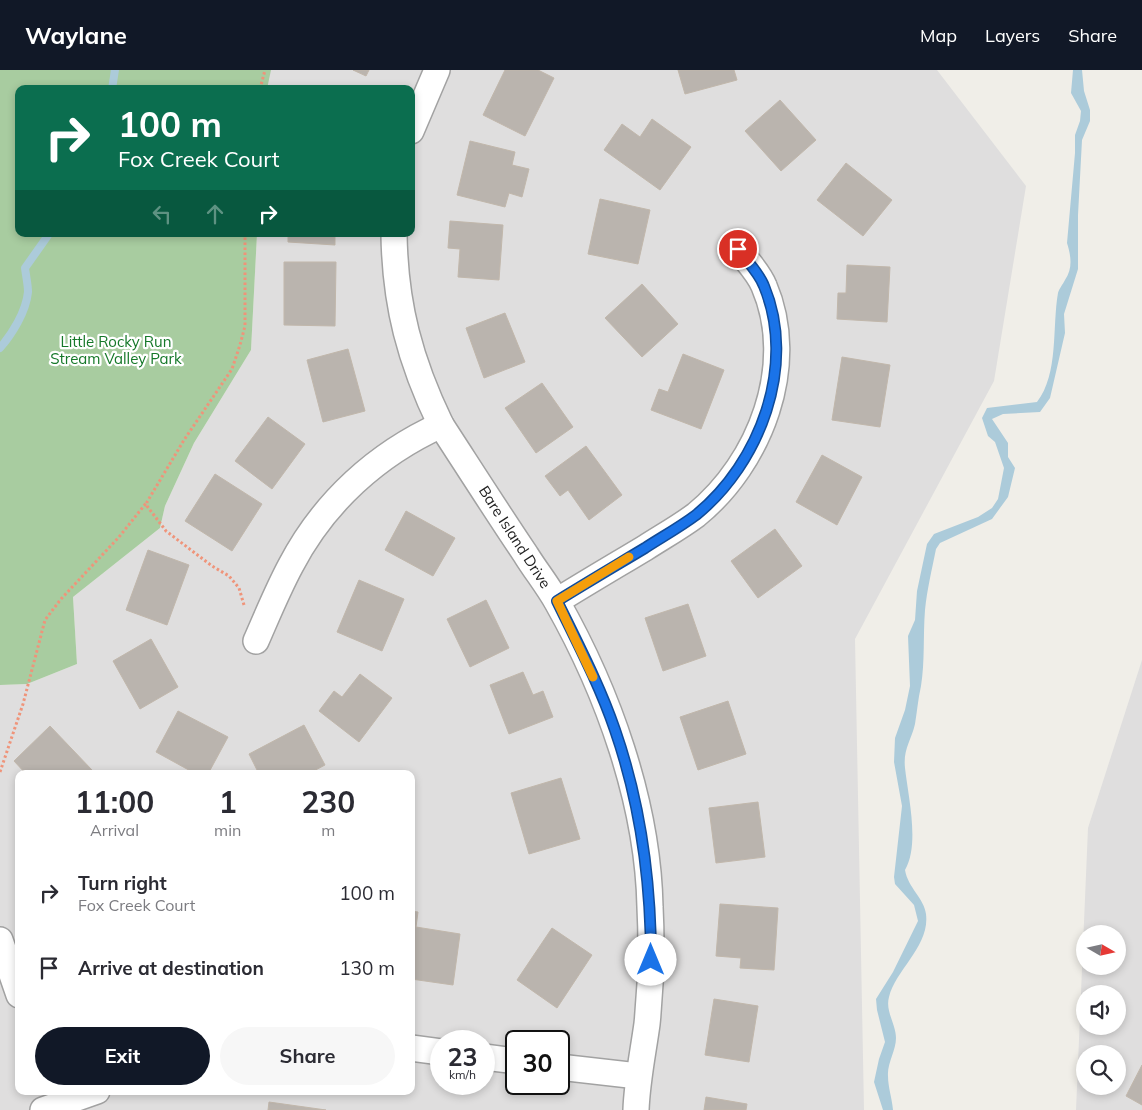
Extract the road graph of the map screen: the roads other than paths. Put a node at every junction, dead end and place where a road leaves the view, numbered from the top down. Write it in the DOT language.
graph roads {
  1 [pos="437,70"];
  2 [pos="415,122"];
  3 [pos="394,237"];
  4 [pos="738,249"];
  5 [pos="441,425"];
  6 [pos="557,601"];
  7 [pos="256,641"];
  8 [pos="0,940"];
  9 [pos="15,983"];
  10 [pos="415,1049"];
  11 [pos="430,1051"];
  12 [pos="570,1067"];
  13 [pos="638,1076"];
  14 [pos="83,1095"];
  15 [pos="53,1104"];
  16 [pos="636,1110"];
  1 -- 2 [label="street"];
  3 -- 5 [label="street, Bare Island Drive"];
  4 -- 6 [label="street"];
  5 -- 6 [label="street, Bare Island Drive"];
  5 -- 7 [label="street"];
  6 -- 13 [label="street, Bare Island Drive"];
  8 -- 9 [label="street"];
  10 -- 11 [label="street"];
  12 -- 13 [label="street"];
  13 -- 16 [label="street, Bare Island Drive"];
  14 -- 15 [label="street"];
}
